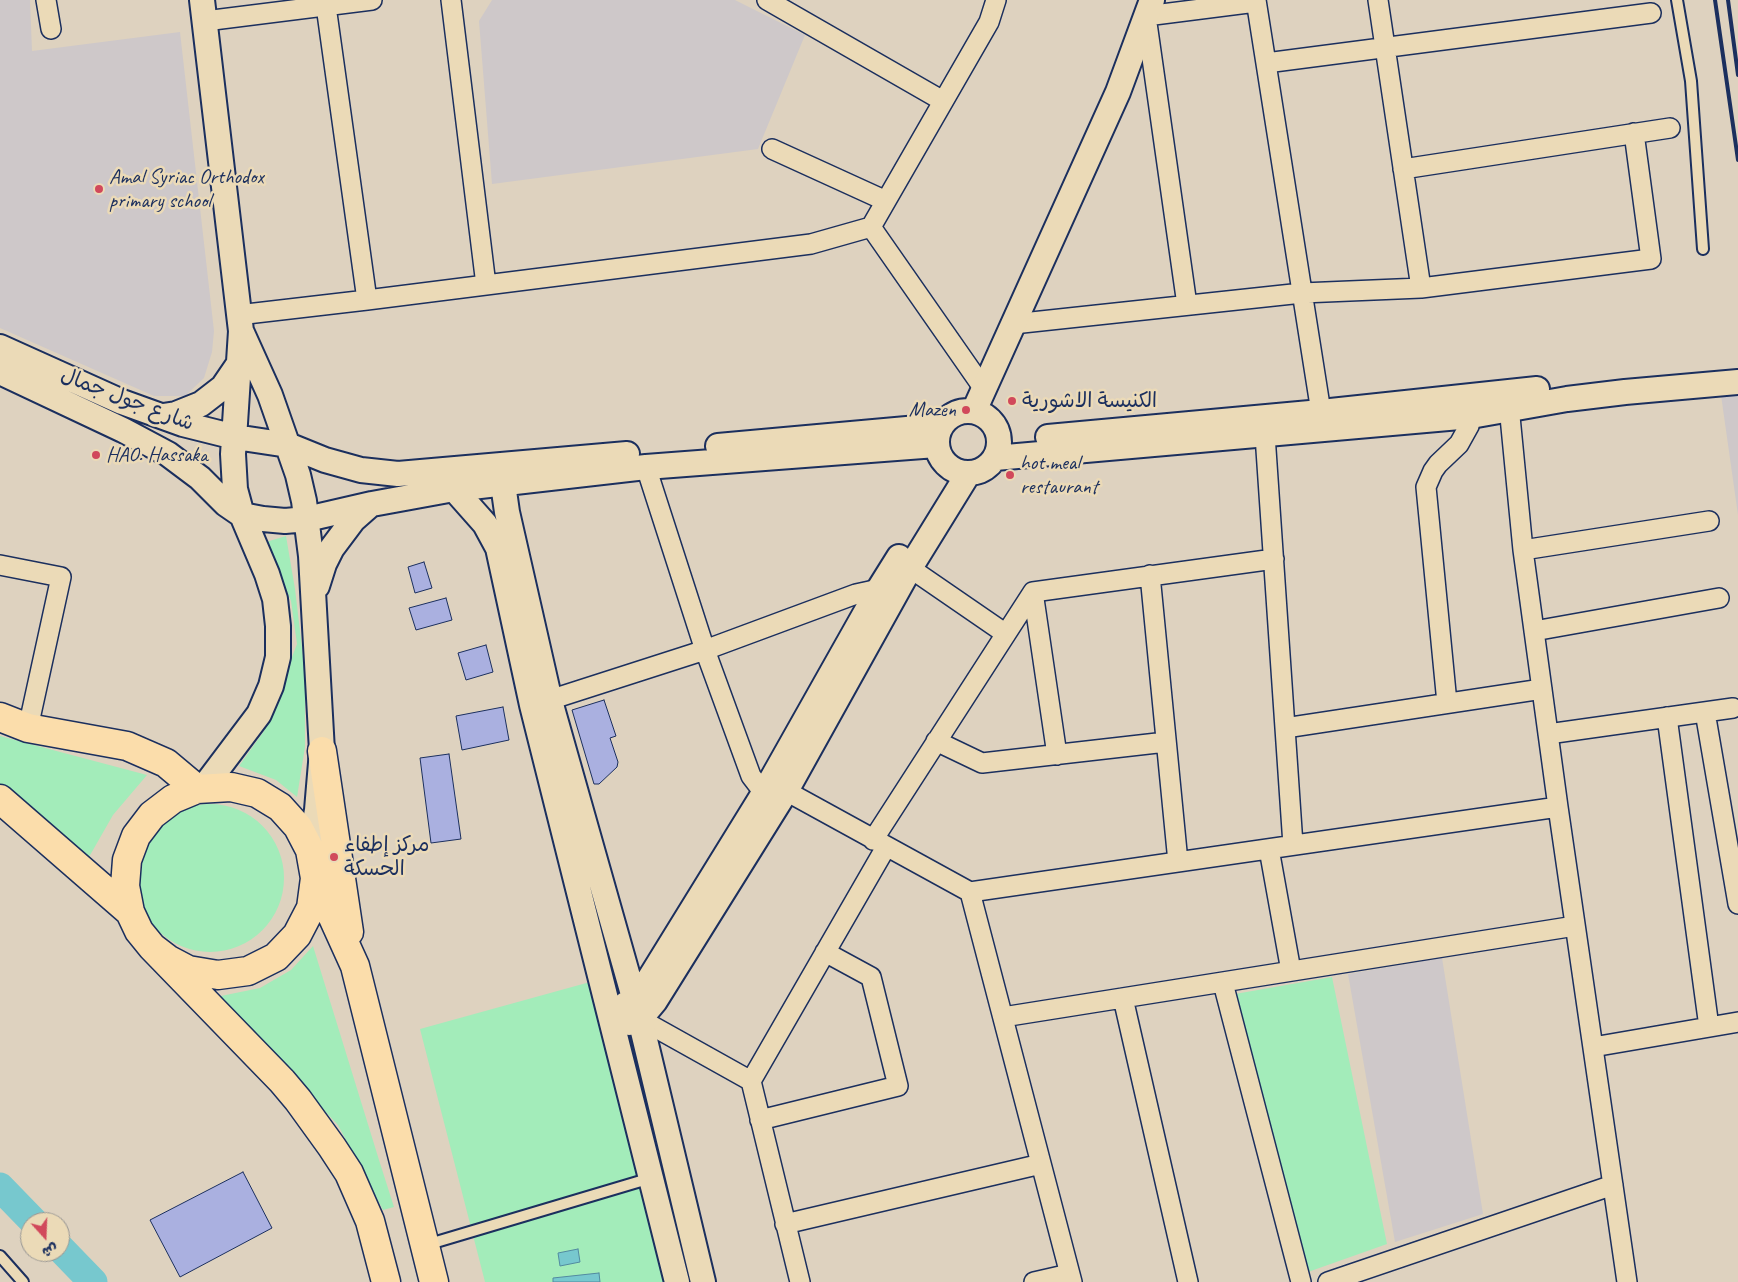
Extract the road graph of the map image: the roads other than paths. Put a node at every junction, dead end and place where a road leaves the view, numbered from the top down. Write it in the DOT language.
graph roads {
  1 [pos="46,0"];
  2 [pos="372,0"];
  3 [pos="451,0"];
  4 [pos="767,0"];
  5 [pos="996,0"];
  6 [pos="1378,0"];
  7 [pos="1677,0"];
  8 [pos="1256,1"];
  9 [pos="326,6"];
  10 [pos="1149,8"];
  11 [pos="204,10"];
  12 [pos="1652,14"];
  13 [pos="50,29"];
  14 [pos="1385,48"];
  15 [pos="1266,63"];
  16 [pos="943,101"];
  17 [pos="1670,128"];
  18 [pos="1634,133"];
  19 [pos="772,149"];
  20 [pos="1404,169"];
  21 [pos="886,201"];
  22 [pos="871,227"];
  23 [pos="1703,249"];
  24 [pos="486,285"];
  25 [pos="1421,288"];
  26 [pos="1302,293"];
  27 [pos="367,300"];
  28 [pos="1187,305"];
  29 [pos="240,323"];
  30 [pos="1013,324"];
  31 [pos="0,347"];
  32 [pos="238,365"];
  33 [pos="1738,371"];
  34 [pos="0,372"];
  35 [pos="1738,382"];
  36 [pos="984,389"];
  37 [pos="1509,400"];
  38 [pos="974,412"];
  39 [pos="1321,412"];
  40 [pos="163,416"];
  41 [pos="1470,416"];
  42 [pos="1265,435"];
  43 [pos="938,436"];
  44 [pos="235,437"];
  45 [pos="288,445"];
  46 [pos="997,449"];
  47 [pos="646,467"];
  48 [pos="960,472"];
  49 [pos="503,484"];
  50 [pos="454,489"];
  51 [pos="372,504"];
  52 [pos="242,515"];
  53 [pos="307,519"];
  54 [pos="1709,521"];
  55 [pos="1523,550"];
  56 [pos="1274,559"];
  57 [pos="0,565"];
  58 [pos="910,568"];
  59 [pos="1150,575"];
  60 [pos="879,589"];
  61 [pos="1033,592"];
  62 [pos="314,597"];
  63 [pos="1719,598"];
  64 [pos="1534,632"];
  65 [pos="1006,634"];
  66 [pos="705,650"];
  67 [pos="1542,689"];
  68 [pos="541,703"];
  69 [pos="1447,703"];
  70 [pos="1733,708"];
  71 [pos="1705,712"];
  72 [pos="0,717"];
  73 [pos="1667,717"];
  74 [pos="28,728"];
  75 [pos="1285,728"];
  76 [pos="1548,734"];
  77 [pos="936,741"];
  78 [pos="1166,742"];
  79 [pos="322,751"];
  80 [pos="1057,755"];
  81 [pos="201,788"];
  82 [pos="775,792"];
  83 [pos="0,799"];
  84 [pos="1558,807"];
  85 [pos="880,843"];
  86 [pos="1293,845"];
  87 [pos="1269,849"];
  88 [pos="310,850"];
  89 [pos="1178,862"];
  90 [pos="315,878"];
  91 [pos="970,892"];
  92 [pos="1738,904"];
  93 [pos="130,912"];
  94 [pos="1575,926"];
  95 [pos="152,947"];
  96 [pos="825,952"];
  97 [pos="355,966"];
  98 [pos="1291,971"];
  99 [pos="1224,983"];
  100 [pos="1123,998"];
  101 [pos="638,1010"];
  102 [pos="1003,1017"];
  103 [pos="611,1019"];
  104 [pos="1738,1022"];
  105 [pos="1709,1027"];
  106 [pos="1592,1047"];
  107 [pos="751,1081"];
  108 [pos="760,1120"];
  109 [pos="1041,1164"];
  110 [pos="651,1178"];
  111 [pos="1613,1185"];
  112 [pos="785,1224"];
  113 [pos="425,1246"];
  114 [pos="0,1256"];
  115 [pos="1070,1278"];
  116 [pos="23,1282"];
  117 [pos="386,1282"];
  118 [pos="434,1282"];
  119 [pos="677,1282"];
  120 [pos="703,1282"];
  121 [pos="800,1282"];
  122 [pos="1034,1282"];
  123 [pos="1188,1282"];
  124 [pos="1301,1282"];
  125 [pos="1329,1282"];
  126 [pos="1627,1282"];
  1 -- 13 [label="street"];
  2 -- 9 [label="street"];
  3 -- 24 [label="street"];
  4 -- 16 [label="street"];
  5 -- 16 [label="street"];
  6 -- 14 [label="street"];
  7 -- 23 [label="lane"];
  8 -- 10 [label="street"];
  8 -- 15 [label="street"];
  9 -- 11 [label="street"];
  9 -- 27 [label="street"];
  10 -- 28 [label="street"];
  10 -- 30 [label="street"];
  11 -- 29 [label="street"];
  12 -- 14 [label="street"];
  14 -- 15 [label="street"];
  14 -- 20 [label="street"];
  15 -- 26 [label="street"];
  16 -- 21 [label="street"];
  17 -- 18 [label="street"];
  18 -- 20 [label="street"];
  18 -- 25 [label="street"];
  19 -- 21 [label="street"];
  20 -- 25 [label="street"];
  21 -- 22 [label="street"];
  22 -- 24 [label="street"];
  22 -- 36 [label="street"];
  24 -- 27 [label="street"];
  25 -- 26 [label="street"];
  26 -- 28 [label="street"];
  26 -- 39 [label="street"];
  27 -- 29 [label="street"];
  28 -- 30 [label="street"];
  29 -- 32 [label="street"];
  29 -- 45 [label="street"];
  30 -- 36 [label="street"];
  31 -- 40 [label="street, شارع جول جمال"];
  32 -- 40 [label="street"];
  32 -- 44 [label="street"];
  33 -- 37 [label="street"];
  34 -- 52 [label="street"];
  35 -- 37 [label="street"];
  36 -- 38 [label="street"];
  37 -- 39 [label="street"];
  37 -- 41 [label="street"];
  37 -- 55 [label="street"];
  38 -- 43 [label="street"];
  38 -- 46 [label="street"];
  39 -- 46 [label="street"];
  40 -- 44 [label="street, شارع جول جمال"];
  41 -- 42 [label="street"];
  41 -- 69 [label="street"];
  42 -- 46 [label="street"];
  42 -- 56 [label="street"];
  43 -- 45 [label="street, شارع جول جمال"];
  43 -- 47 [label="street"];
  43 -- 48 [label="street"];
  44 -- 45 [label="street, شارع جول جمال"];
  44 -- 52 [label="street"];
  45 -- 53 [label="street"];
  46 -- 48 [label="street"];
  47 -- 49 [label="street"];
  47 -- 66 [label="street"];
  48 -- 58 [label="street"];
  48 -- 60 [label="street"];
  49 -- 50 [label="street"];
  49 -- 68 [label="street"];
  50 -- 51 [label="street"];
  50 -- 68 [label="street"];
  51 -- 53 [label="street"];
  51 -- 62 [label="street"];
  52 -- 53 [label="street"];
  52 -- 81 [label="street"];
  53 -- 62 [label="street"];
  54 -- 55 [label="street"];
  55 -- 64 [label="street"];
  56 -- 59 [label="street"];
  56 -- 75 [label="street"];
  57 -- 74 [label="street"];
  58 -- 65 [label="street"];
  58 -- 82 [label="street"];
  59 -- 61 [label="street"];
  59 -- 78 [label="street"];
  60 -- 66 [label="street"];
  60 -- 82 [label="street"];
  61 -- 65 [label="street"];
  61 -- 80 [label="street"];
  62 -- 79 [label="street"];
  63 -- 64 [label="street"];
  64 -- 67 [label="street"];
  65 -- 77 [label="street"];
  66 -- 68 [label="street"];
  66 -- 82 [label="street"];
  67 -- 69 [label="street"];
  67 -- 76 [label="street"];
  68 -- 101 [label="street"];
  68 -- 103 [label="street"];
  69 -- 75 [label="street"];
  70 -- 71 [label="street"];
  71 -- 73 [label="street"];
  71 -- 92 [label="street"];
  72 -- 74 [label="highway"];
  73 -- 76 [label="street"];
  73 -- 105 [label="street"];
  74 -- 81 [label="highway"];
  75 -- 86 [label="street"];
  76 -- 84 [label="street"];
  77 -- 80 [label="street"];
  77 -- 85 [label="street"];
  78 -- 80 [label="street"];
  78 -- 89 [label="street"];
  79 -- 88 [label="street"];
  79 -- 97 [label="highway"];
  81 -- 88 [label="highway"];
  81 -- 93 [label="highway"];
  82 -- 85 [label="street"];
  82 -- 101 [label="street"];
  83 -- 93 [label="highway"];
  84 -- 86 [label="street"];
  84 -- 94 [label="street"];
  85 -- 91 [label="street"];
  85 -- 96 [label="street"];
  86 -- 87 [label="street"];
  87 -- 89 [label="street"];
  87 -- 98 [label="street"];
  88 -- 90 [label="highway"];
  89 -- 91 [label="street"];
  90 -- 95 [label="highway"];
  90 -- 97 [label="highway"];
  91 -- 102 [label="street"];
  93 -- 95 [label="highway"];
  94 -- 98 [label="street"];
  94 -- 106 [label="street"];
  95 -- 117 [label="highway"];
  96 -- 107 [label="street"];
  96 -- 108 [label="street"];
  97 -- 113 [label="highway"];
  98 -- 99 [label="street"];
  99 -- 100 [label="street"];
  99 -- 124 [label="street"];
  100 -- 102 [label="street"];
  100 -- 123 [label="street"];
  101 -- 103 [label="street"];
  101 -- 107 [label="street"];
  101 -- 120 [label="street"];
  102 -- 109 [label="street"];
  103 -- 110 [label="street"];
  104 -- 105 [label="street"];
  105 -- 106 [label="street"];
  106 -- 111 [label="street"];
  107 -- 108 [label="street"];
  108 -- 112 [label="street"];
  109 -- 112 [label="street"];
  109 -- 115 [label="street"];
  110 -- 113 [label="lane"];
  110 -- 119 [label="street"];
  111 -- 125 [label="street"];
  111 -- 126 [label="street"];
  112 -- 121 [label="street"];
  113 -- 118 [label="highway"];
  114 -- 116 [label="lane"];
  115 -- 122 [label="street"];
}
